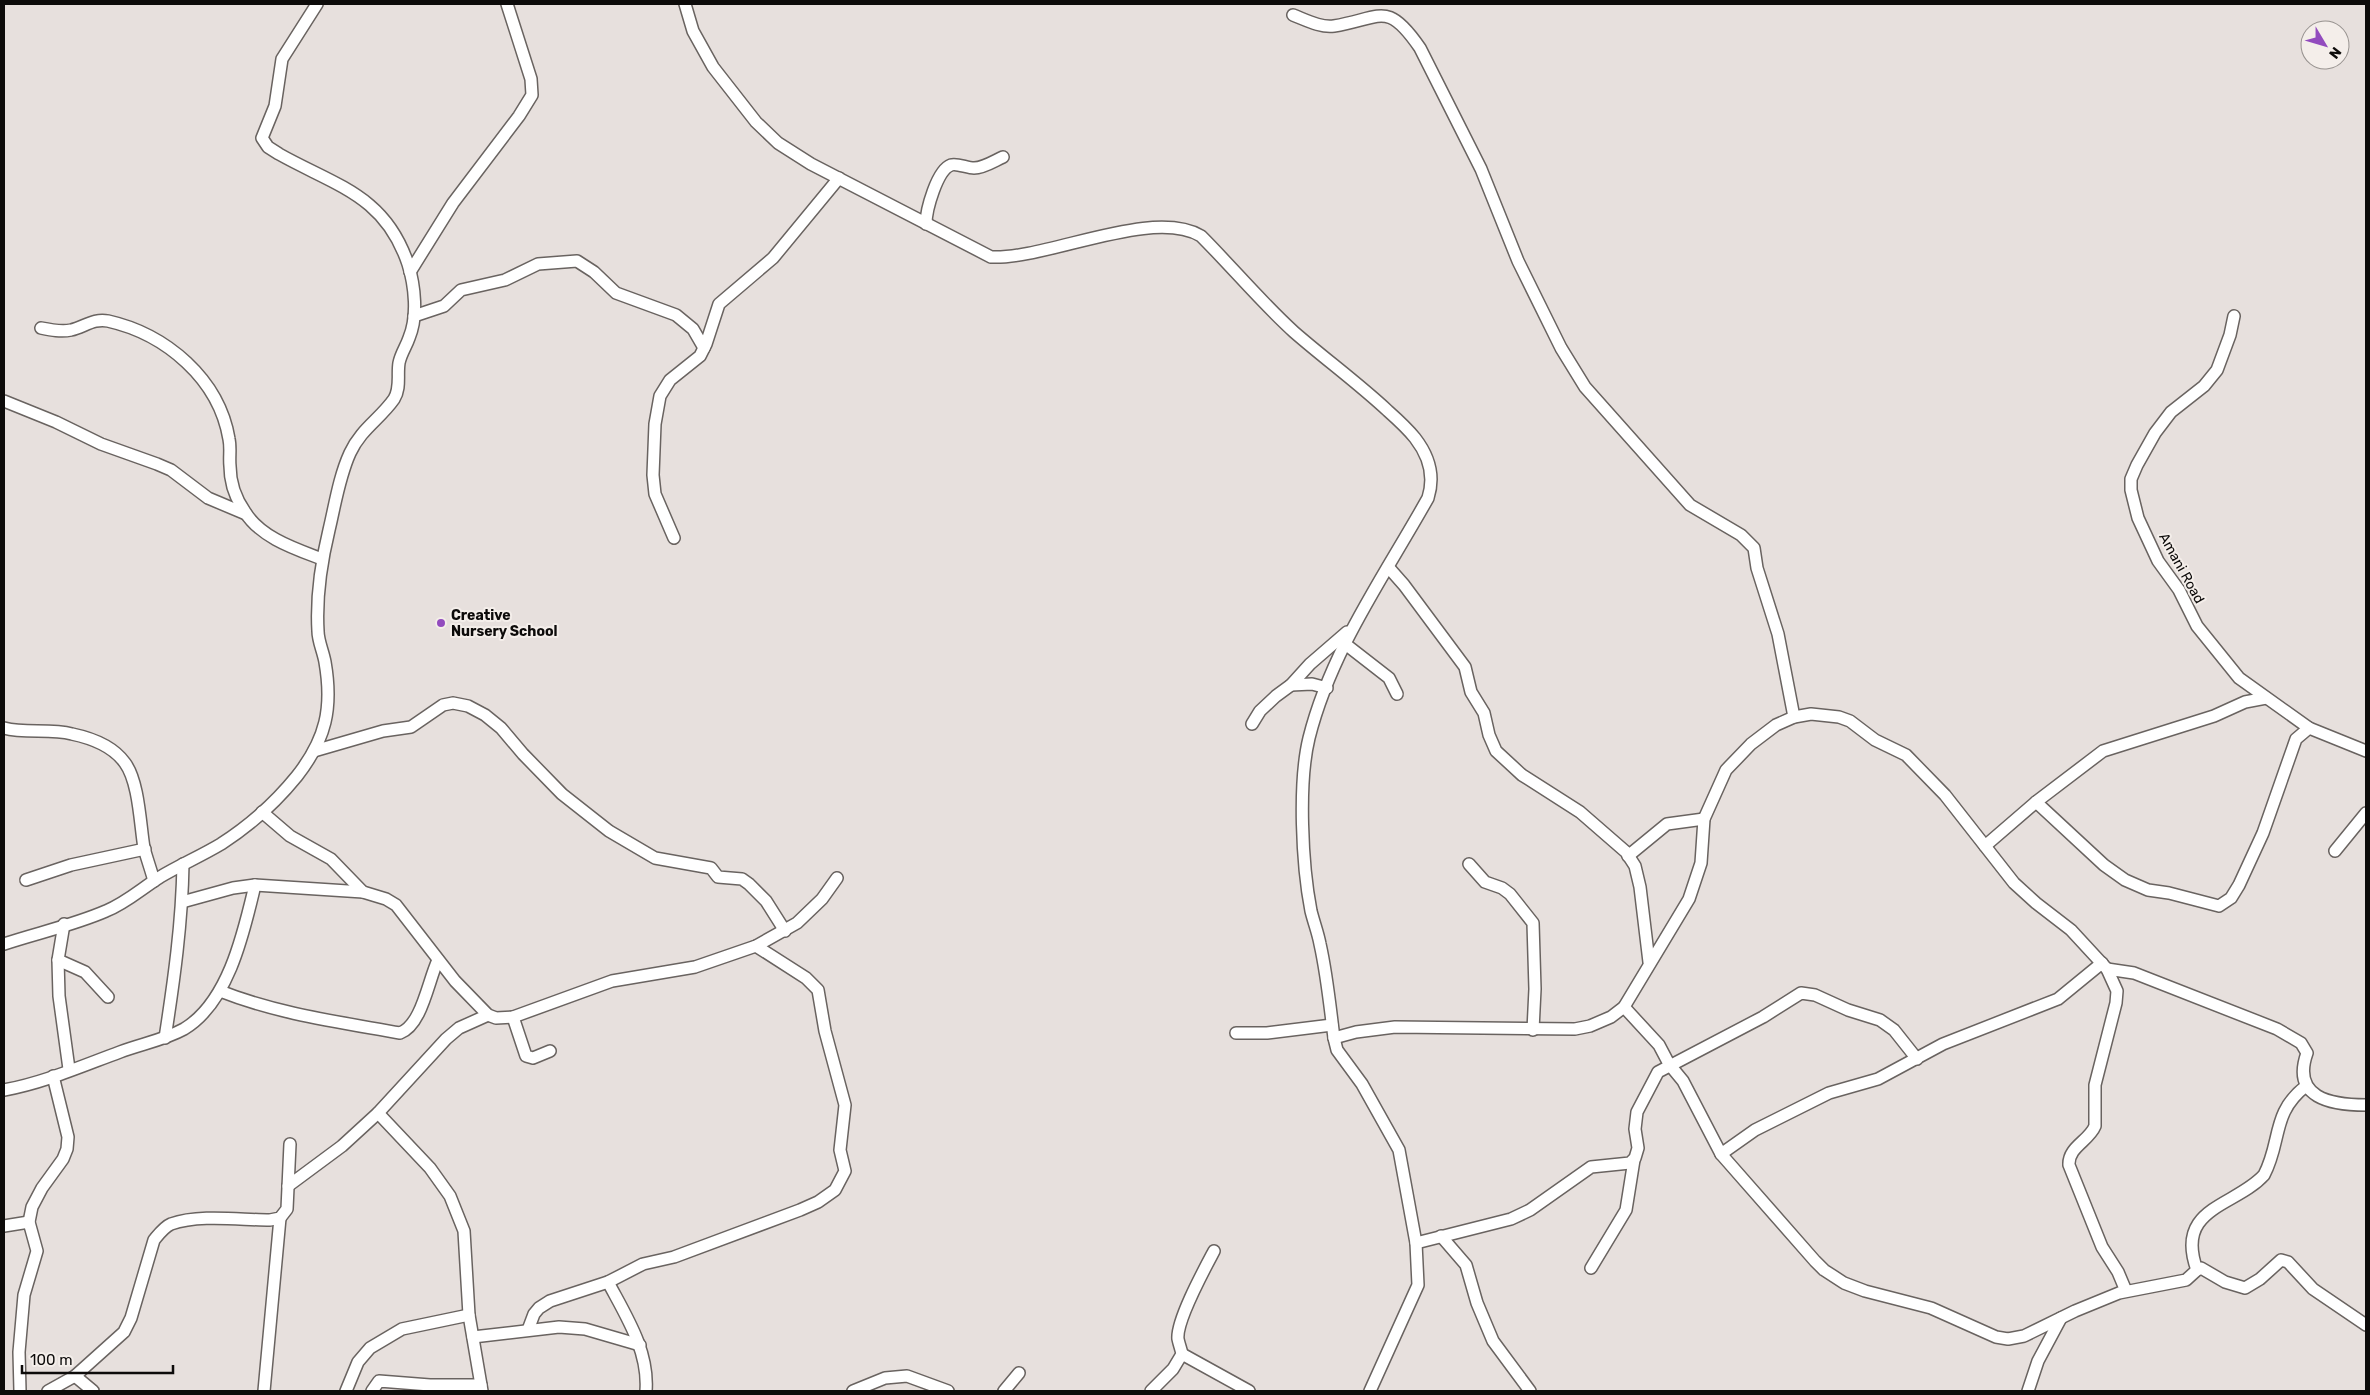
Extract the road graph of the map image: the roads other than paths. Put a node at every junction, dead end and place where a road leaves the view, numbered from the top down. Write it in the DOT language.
graph roads {
  1 [pos="317,4"];
  2 [pos="507,4"];
  3 [pos="685,4"];
  4 [pos="1293,15"];
  5 [pos="1003,157"];
  6 [pos="840,178"];
  7 [pos="926,224"];
  8 [pos="410,272"];
  9 [pos="414,316"];
  10 [pos="2234,316"];
  11 [pos="41,328"];
  12 [pos="704,348"];
  13 [pos="4,401"];
  14 [pos="246,514"];
  15 [pos="674,538"];
  16 [pos="322,559"];
  17 [pos="1389,568"];
  18 [pos="1353,627"];
  19 [pos="1344,643"];
  20 [pos="1291,685"];
  21 [pos="1326,688"];
  22 [pos="1397,694"];
  23 [pos="2266,698"];
  24 [pos="1794,717"];
  25 [pos="1252,724"];
  26 [pos="4,728"];
  27 [pos="2309,728"];
  28 [pos="2366,750"];
  29 [pos="314,751"];
  30 [pos="2036,802"];
  31 [pos="262,812"];
  32 [pos="2366,813"];
  33 [pos="1704,819"];
  34 [pos="1985,846"];
  35 [pos="145,849"];
  36 [pos="2335,851"];
  37 [pos="1628,856"];
  38 [pos="183,864"];
  39 [pos="1470,864"];
  40 [pos="837,878"];
  41 [pos="26,880"];
  42 [pos="154,881"];
  43 [pos="255,885"];
  44 [pos="363,892"];
  45 [pos="182,902"];
  46 [pos="64,924"];
  47 [pos="785,931"];
  48 [pos="4,944"];
  49 [pos="756,946"];
  50 [pos="58,960"];
  51 [pos="438,960"];
  52 [pos="1649,962"];
  53 [pos="2105,966"];
  54 [pos="220,990"];
  55 [pos="108,997"];
  56 [pos="1624,1006"];
  57 [pos="488,1015"];
  58 [pos="513,1016"];
  59 [pos="1332,1025"];
  60 [pos="1533,1030"];
  61 [pos="1236,1033"];
  62 [pos="165,1038"];
  63 [pos="1334,1038"];
  64 [pos="550,1050"];
  65 [pos="1917,1059"];
  66 [pos="1669,1064"];
  67 [pos="69,1070"];
  68 [pos="53,1076"];
  69 [pos="2306,1086"];
  70 [pos="4,1090"];
  71 [pos="2366,1106"];
  72 [pos="378,1113"];
  73 [pos="290,1144"];
  74 [pos="1721,1154"];
  75 [pos="1634,1160"];
  76 [pos="288,1186"];
  77 [pos="280,1218"];
  78 [pos="29,1222"];
  79 [pos="4,1226"];
  80 [pos="1441,1236"];
  81 [pos="1416,1243"];
  82 [pos="1214,1251"];
  83 [pos="1591,1268"];
  84 [pos="2197,1270"];
  85 [pos="608,1282"];
  86 [pos="2126,1291"];
  87 [pos="470,1315"];
  88 [pos="2062,1317"];
  89 [pos="2366,1325"];
  90 [pos="528,1330"];
  91 [pos="473,1337"];
  92 [pos="640,1345"];
  93 [pos="1182,1354"];
  94 [pos="1019,1373"];
  95 [pos="75,1376"];
  96 [pos="429,1388"];
  97 [pos="482,1388"];
  98 [pos="20,1391"];
  99 [pos="48,1391"];
  100 [pos="93,1391"];
  101 [pos="264,1391"];
  102 [pos="346,1391"];
  103 [pos="372,1391"];
  104 [pos="646,1391"];
  105 [pos="853,1391"];
  106 [pos="948,1391"];
  107 [pos="1004,1391"];
  108 [pos="1151,1391"];
  109 [pos="1249,1391"];
  110 [pos="1370,1391"];
  111 [pos="1530,1391"];
  112 [pos="2028,1391"];
  1 -- 8 [label="street"];
  2 -- 8 [label="street"];
  3 -- 6 [label="street"];
  4 -- 24 [label="street"];
  5 -- 7 [label="street"];
  6 -- 7 [label="street"];
  6 -- 12 [label="street"];
  7 -- 17 [label="street"];
  8 -- 9 [label="street"];
  9 -- 12 [label="street"];
  9 -- 16 [label="street"];
  10 -- 23 [label="street, Amani Road"];
  11 -- 14 [label="street"];
  12 -- 15 [label="street"];
  13 -- 14 [label="street"];
  14 -- 16 [label="street"];
  16 -- 29 [label="street"];
  17 -- 18 [label="street"];
  17 -- 37 [label="street"];
  18 -- 19 [label="street"];
  18 -- 20 [label="street"];
  19 -- 21 [label="street"];
  19 -- 22 [label="street"];
  20 -- 21 [label="street"];
  20 -- 25 [label="street"];
  21 -- 59 [label="street"];
  23 -- 27 [label="street, Amani Road"];
  23 -- 30 [label="street"];
  24 -- 33 [label="street"];
  24 -- 34 [label="street"];
  26 -- 35 [label="street"];
  27 -- 28 [label="street, Amani Road"];
  27 -- 30 [label="street"];
  29 -- 31 [label="street"];
  29 -- 47 [label="street"];
  30 -- 34 [label="street"];
  31 -- 38 [label="street"];
  31 -- 44 [label="street"];
  32 -- 36 [label="street"];
  33 -- 37 [label="street"];
  33 -- 52 [label="street"];
  34 -- 53 [label="street"];
  35 -- 41 [label="street"];
  35 -- 42 [label="street"];
  37 -- 52 [label="street"];
  38 -- 42 [label="street"];
  38 -- 45 [label="street"];
  39 -- 60 [label="street"];
  40 -- 47 [label="street"];
  42 -- 46 [label="street"];
  43 -- 44 [label="street"];
  43 -- 45 [label="street"];
  43 -- 54 [label="street"];
  44 -- 51 [label="street"];
  45 -- 62 [label="street"];
  46 -- 48 [label="street"];
  46 -- 50 [label="street"];
  47 -- 49 [label="street"];
  49 -- 58 [label="street"];
  49 -- 85 [label="street"];
  50 -- 55 [label="street"];
  50 -- 67 [label="street"];
  51 -- 54 [label="street"];
  51 -- 57 [label="street"];
  52 -- 56 [label="street"];
  53 -- 65 [label="street"];
  53 -- 69 [label="street"];
  53 -- 86 [label="street"];
  54 -- 62 [label="street"];
  56 -- 60 [label="street"];
  56 -- 66 [label="street"];
  57 -- 58 [label="street"];
  57 -- 72 [label="street"];
  58 -- 64 [label="street"];
  59 -- 61 [label="street"];
  59 -- 63 [label="street"];
  60 -- 63 [label="street"];
  62 -- 67 [label="street"];
  63 -- 81 [label="street"];
  65 -- 66 [label="street"];
  65 -- 74 [label="street"];
  66 -- 74 [label="street"];
  66 -- 75 [label="street"];
  67 -- 68 [label="street"];
  68 -- 70 [label="street"];
  68 -- 78 [label="street"];
  69 -- 71 [label="street"];
  69 -- 84 [label="street"];
  72 -- 76 [label="street"];
  72 -- 87 [label="street"];
  73 -- 76 [label="street"];
  74 -- 88 [label="street"];
  75 -- 80 [label="street"];
  75 -- 83 [label="street"];
  76 -- 77 [label="street"];
  77 -- 95 [label="street"];
  77 -- 101 [label="street"];
  78 -- 79 [label="street"];
  78 -- 98 [label="street"];
  80 -- 81 [label="street"];
  80 -- 111 [label="street"];
  81 -- 110 [label="street"];
  82 -- 93 [label="street"];
  84 -- 86 [label="street"];
  84 -- 89 [label="street"];
  85 -- 90 [label="street"];
  85 -- 92 [label="street"];
  86 -- 88 [label="street"];
  87 -- 91 [label="street"];
  87 -- 102 [label="street"];
  88 -- 112 [label="street"];
  90 -- 91 [label="street"];
  90 -- 92 [label="street"];
  91 -- 97 [label="street"];
  92 -- 104 [label="street"];
  93 -- 108 [label="street"];
  93 -- 109 [label="street"];
  94 -- 107 [label="street"];
  95 -- 99 [label="street"];
  95 -- 100 [label="street"];
  96 -- 97 [label="street"];
  96 -- 103 [label="street"];
  105 -- 106 [label="street"];
}
